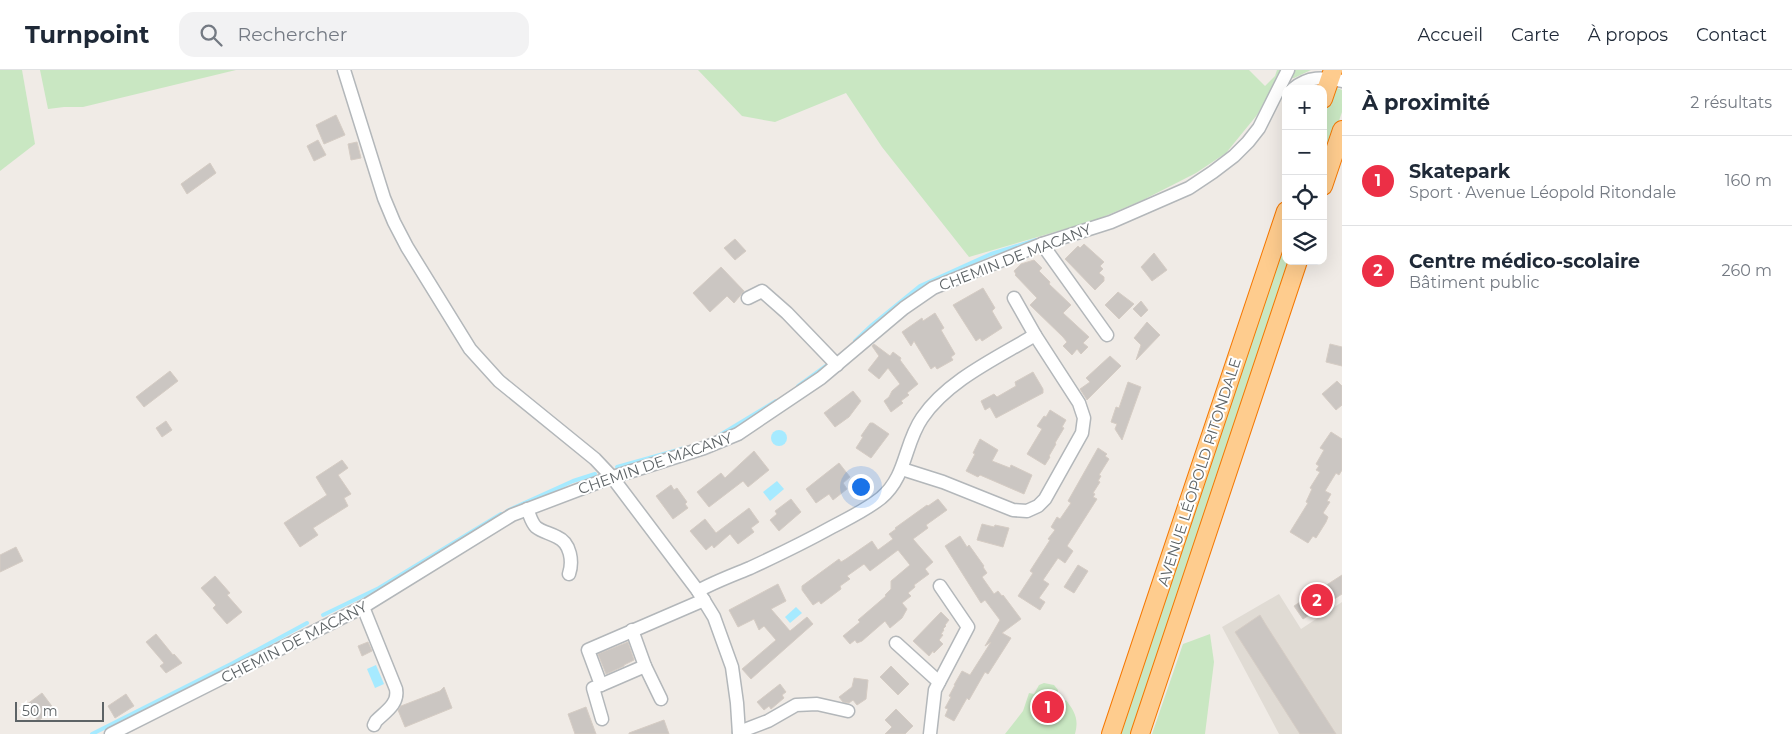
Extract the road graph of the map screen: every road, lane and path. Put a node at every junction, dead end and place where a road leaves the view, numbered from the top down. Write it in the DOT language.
graph roads {
  1 [pos="344,70"];
  2 [pos="1288,70"];
  3 [pos="1335,76"];
  4 [pos="1298,85"];
  5 [pos="1327,91"];
  6 [pos="1282,101"];
  7 [pos="1258,128"];
  8 [pos="1342,130"];
  9 [pos="1327,175"];
  10 [pos="1283,220"];
  11 [pos="1042,244"];
  12 [pos="1297,265"];
  13 [pos="748,298"];
  14 [pos="1014,298"];
  15 [pos="1035,335"];
  16 [pos="1107,336"];
  17 [pos="837,365"];
  18 [pos="902,469"];
  19 [pos="612,477"];
  20 [pos="527,509"];
  21 [pos="569,574"];
  22 [pos="940,586"];
  23 [pos="701,595"];
  24 [pos="363,607"];
  25 [pos="632,630"];
  26 [pos="896,643"];
  27 [pos="645,666"];
  28 [pos="939,682"];
  29 [pos="601,685"];
  30 [pos="660,699"];
  31 [pos="848,711"];
  32 [pos="602,719"];
  33 [pos="374,725"];
  34 [pos="739,733"];
  35 [pos="111,734"];
  36 [pos="930,734"];
  37 [pos="1111,734"];
  38 [pos="1140,734"];
  1 -- 19 [label="street"];
  2 -- 7 [label="street, CHEMIN DE MACANY"];
  3 -- 4 [label="street"];
  3 -- 5 [label="highway"];
  6 -- 7 [label="street, CHEMIN DE MACANY"];
  7 -- 11 [label="street, CHEMIN DE MACANY"];
  8 -- 9 [label="highway"];
  10 -- 37 [label="highway, AVENUE LÉOPOLD RITONDALE"];
  11 -- 16 [label="street"];
  11 -- 17 [label="street, CHEMIN DE MACANY"];
  12 -- 38 [label="highway, AVENUE LÉOPOLD RITONDALE"];
  13 -- 17 [label="street"];
  14 -- 15 [label="street"];
  15 -- 18 [label="street"];
  15 -- 18 [label="street"];
  17 -- 19 [label="street, CHEMIN DE MACANY"];
  18 -- 23 [label="street"];
  19 -- 20 [label="street, CHEMIN DE MACANY"];
  19 -- 23 [label="street"];
  20 -- 21 [label="street"];
  20 -- 24 [label="street, CHEMIN DE MACANY"];
  22 -- 28 [label="street"];
  23 -- 25 [label="street"];
  23 -- 34 [label="street"];
  24 -- 33 [label="street"];
  24 -- 35 [label="street, CHEMIN DE MACANY"];
  25 -- 27 [label="street"];
  25 -- 29 [label="street"];
  26 -- 28 [label="street"];
  27 -- 29 [label="street"];
  27 -- 30 [label="street"];
  28 -- 36 [label="street"];
  29 -- 32 [label="street"];
  31 -- 34 [label="street"];
}
